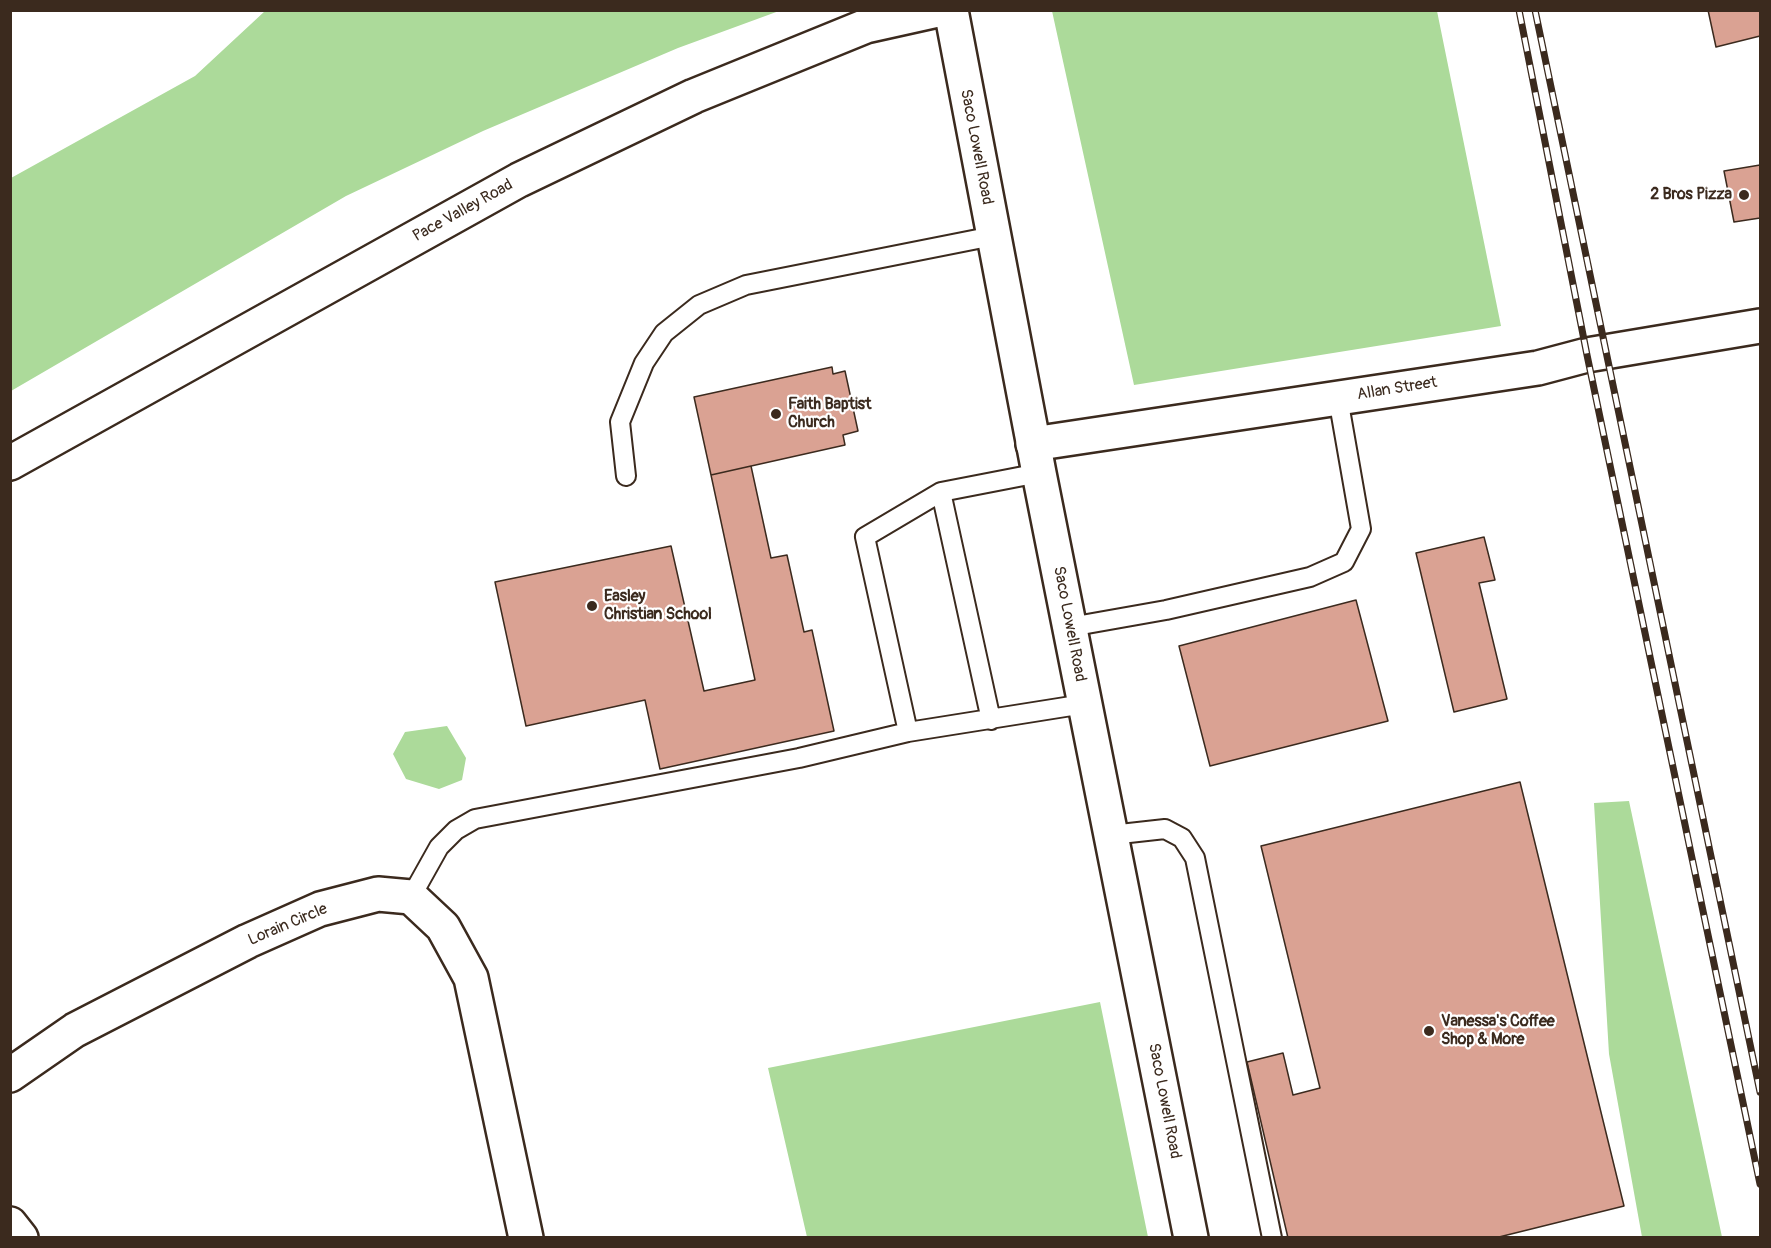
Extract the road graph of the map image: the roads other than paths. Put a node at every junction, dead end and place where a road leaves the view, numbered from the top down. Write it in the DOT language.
graph roads {
  1 [pos="938,10"];
  2 [pos="951,10"];
  3 [pos="993,236"];
  4 [pos="1761,326"];
  5 [pos="1338,398"];
  6 [pos="1036,458"];
  7 [pos="10,463"];
  8 [pos="626,476"];
  9 [pos="941,492"];
  10 [pos="1070,627"];
  11 [pos="1084,704"];
  12 [pos="991,720"];
  13 [pos="908,732"];
  14 [pos="1111,835"];
  15 [pos="411,897"];
  16 [pos="10,1075"];
  17 [pos="10,1224"];
  18 [pos="21,1238"];
  19 [pos="526,1238"];
  20 [pos="1191,1238"];
  21 [pos="1272,1238"];
  1 -- 7 [label="street, Pace Valley Road"];
  2 -- 3 [label="street, Saco Lowell Road"];
  3 -- 6 [label="street, Saco Lowell Road"];
  3 -- 8 [label="lane"];
  4 -- 5 [label="street, Allan Street"];
  5 -- 6 [label="street, Allan Street"];
  5 -- 10 [label="lane"];
  6 -- 9 [label="lane"];
  6 -- 10 [label="street, Saco Lowell Road"];
  9 -- 12 [label="lane"];
  9 -- 13 [label="lane"];
  10 -- 11 [label="street, Saco Lowell Road"];
  11 -- 12 [label="lane"];
  11 -- 14 [label="street, Saco Lowell Road"];
  12 -- 13 [label="lane"];
  13 -- 15 [label="lane"];
  14 -- 20 [label="street, Saco Lowell Road"];
  14 -- 21 [label="lane"];
  15 -- 16 [label="street, Lorain Circle"];
  15 -- 19 [label="street"];
  17 -- 18 [label="street"];
}
